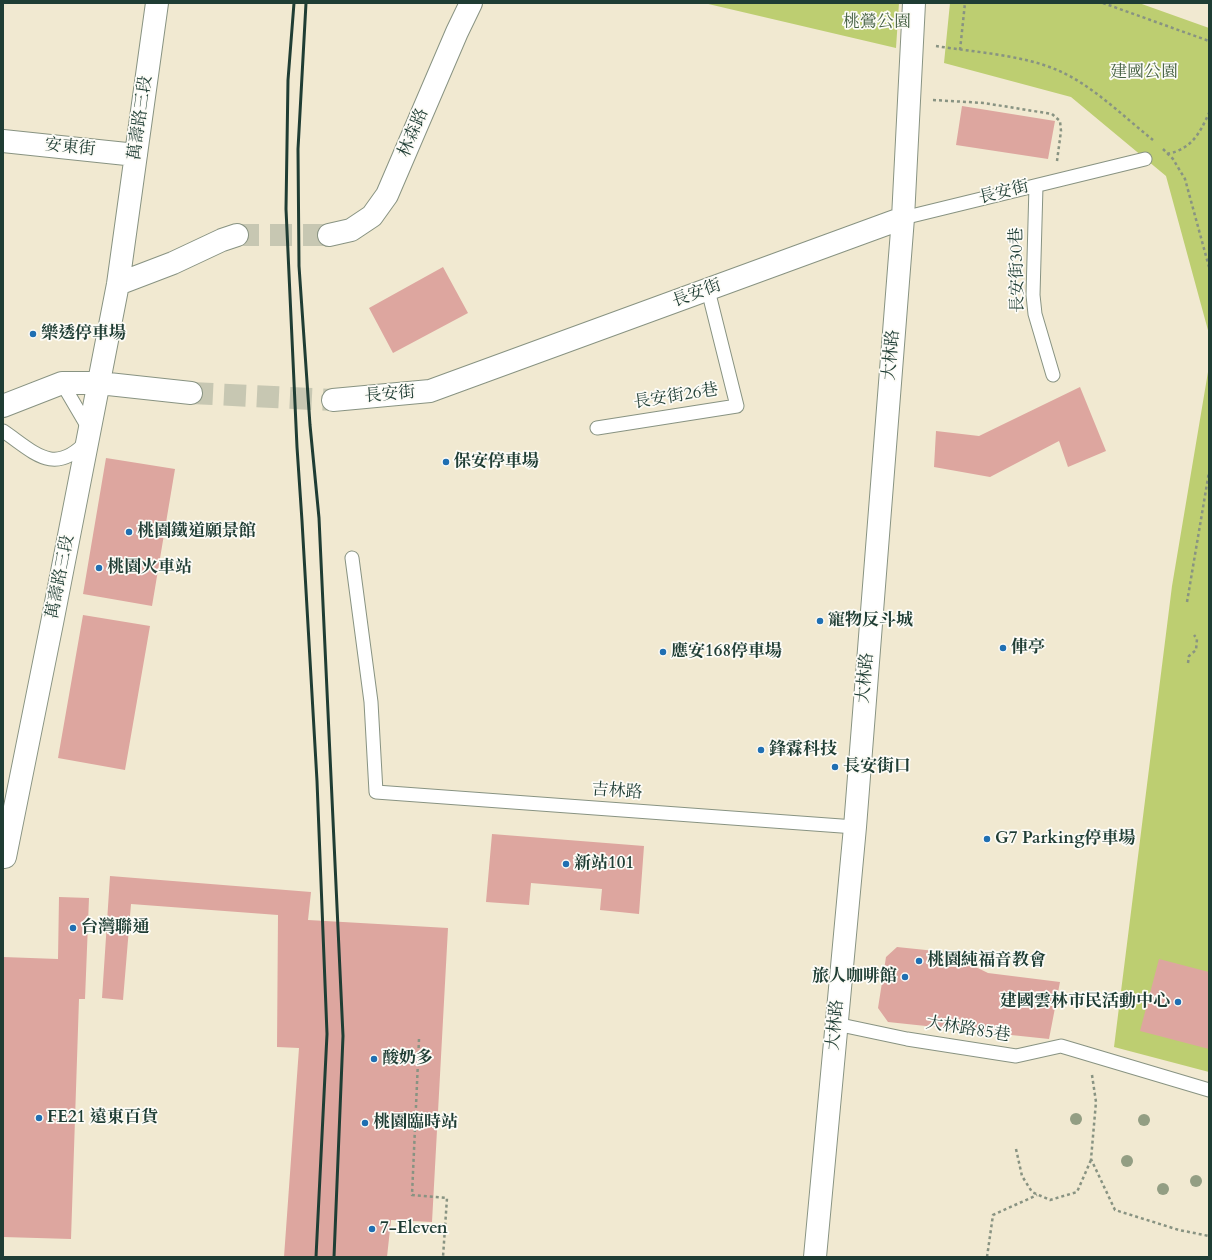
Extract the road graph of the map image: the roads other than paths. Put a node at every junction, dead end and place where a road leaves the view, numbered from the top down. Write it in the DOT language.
graph roads {
  1 [pos="157,3"];
  2 [pos="471,3"];
  3 [pos="914,3"];
  4 [pos="3,141"];
  5 [pos="136,155"];
  6 [pos="1145,159"];
  7 [pos="1036,186"];
  8 [pos="903,218"];
  9 [pos="237,235"];
  10 [pos="328,236"];
  11 [pos="117,289"];
  12 [pos="708,290"];
  13 [pos="1053,375"];
  14 [pos="62,383"];
  15 [pos="99,383"];
  16 [pos="191,393"];
  17 [pos="333,400"];
  18 [pos="3,406"];
  19 [pos="597,428"];
  20 [pos="3,431"];
  21 [pos="88,435"];
  22 [pos="352,558"];
  23 [pos="855,827"];
  24 [pos="3,857"];
  25 [pos="836,1024"];
  26 [pos="1209,1090"];
  27 [pos="815,1257"];
  1 -- 5 [label="street, 萬壽路三段"];
  2 -- 10 [label="street, 林森路"];
  3 -- 8 [label="street, 大林路"];
  4 -- 5 [label="street, 安東街"];
  5 -- 11 [label="street, 萬壽路三段"];
  6 -- 7 [label="lane, 長安街"];
  7 -- 8 [label="lane, 長安街"];
  7 -- 13 [label="lane, 長安街30巷"];
  8 -- 12 [label="street, 長安街"];
  8 -- 23 [label="street, 大林路"];
  9 -- 11 [label="street"];
  11 -- 15 [label="street, 萬壽路三段"];
  12 -- 17 [label="street, 長安街"];
  12 -- 19 [label="lane, 長安街26巷"];
  14 -- 15 [label="street"];
  14 -- 18 [label="street"];
  14 -- 21 [label="lane"];
  15 -- 16 [label="street"];
  15 -- 21 [label="street, 萬壽路三段"];
  20 -- 21 [label="lane"];
  21 -- 24 [label="street, 萬壽路三段"];
  22 -- 23 [label="lane, 吉林路"];
  23 -- 25 [label="street, 大林路"];
  25 -- 26 [label="lane, 大林路85巷"];
  25 -- 27 [label="street, 大林路"];
}
